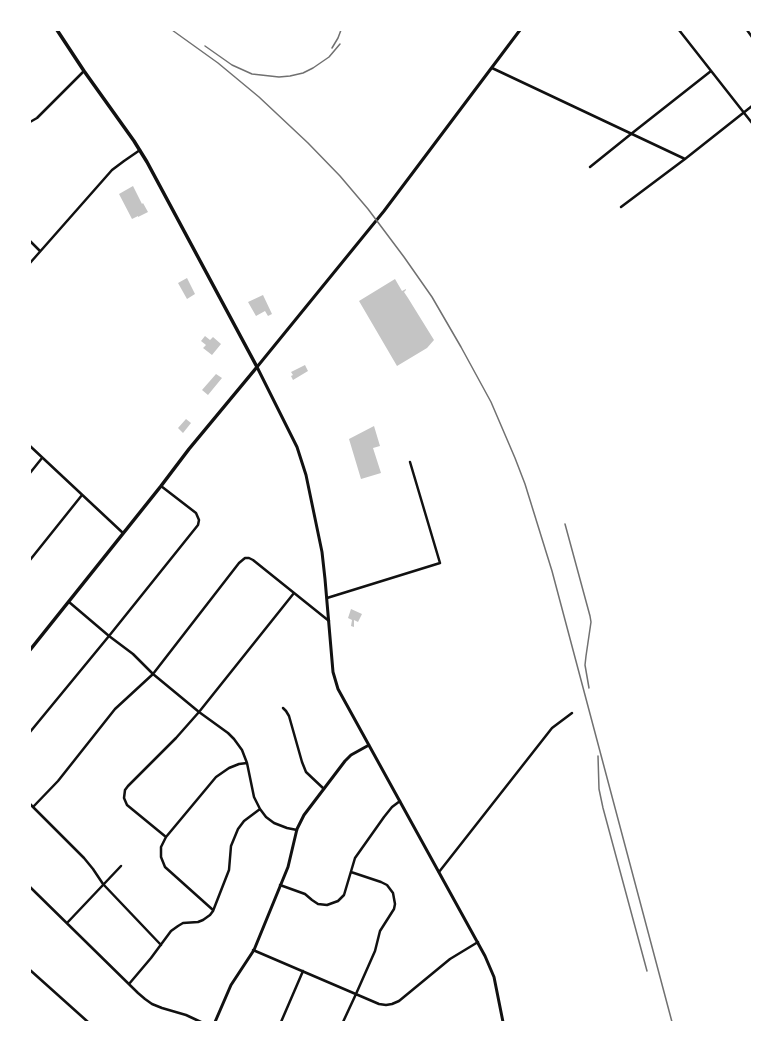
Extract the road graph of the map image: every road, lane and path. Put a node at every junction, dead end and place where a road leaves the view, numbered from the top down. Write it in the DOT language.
graph roads {
  1 [pos="57,30"];
  2 [pos="520,30"];
  3 [pos="678,30"];
  4 [pos="747,30"];
  5 [pos="752,37"];
  6 [pos="492,68"];
  7 [pos="84,71"];
  8 [pos="711,71"];
  9 [pos="752,106"];
  10 [pos="744,113"];
  11 [pos="30,122"];
  12 [pos="752,123"];
  13 [pos="631,134"];
  14 [pos="140,150"];
  15 [pos="685,159"];
  16 [pos="590,167"];
  17 [pos="621,207"];
  18 [pos="30,241"];
  19 [pos="40,251"];
  20 [pos="30,263"];
  21 [pos="257,367"];
  22 [pos="30,446"];
  23 [pos="42,458"];
  24 [pos="410,462"];
  25 [pos="30,473"];
  26 [pos="161,486"];
  27 [pos="82,495"];
  28 [pos="123,533"];
  29 [pos="30,560"];
  30 [pos="294,593"];
  31 [pos="327,598"];
  32 [pos="69,602"];
  33 [pos="329,621"];
  34 [pos="109,636"];
  35 [pos="30,650"];
  36 [pos="153,674"];
  37 [pos="283,708"];
  38 [pos="199,712"];
  39 [pos="572,712"];
  40 [pos="30,732"];
  41 [pos="369,745"];
  42 [pos="247,763"];
  43 [pos="324,789"];
  44 [pos="400,801"];
  45 [pos="30,804"];
  46 [pos="33,807"];
  47 [pos="260,810"];
  48 [pos="297,830"];
  49 [pos="166,837"];
  50 [pos="121,866"];
  51 [pos="350,872"];
  52 [pos="439,872"];
  53 [pos="103,884"];
  54 [pos="280,885"];
  55 [pos="30,887"];
  56 [pos="213,910"];
  57 [pos="67,923"];
  58 [pos="478,942"];
  59 [pos="161,945"];
  60 [pos="253,950"];
  61 [pos="30,970"];
  62 [pos="303,971"];
  63 [pos="129,984"];
  64 [pos="356,994"];
  65 [pos="88,1022"];
  66 [pos="201,1022"];
  67 [pos="215,1022"];
  68 [pos="281,1022"];
  69 [pos="343,1022"];
  70 [pos="503,1022"];
  1 -- 7 [label="main road"];
  2 -- 6 [label="street"];
  3 -- 8 [label="street"];
  4 -- 5 [label="street"];
  6 -- 13 [label="street"];
  6 -- 21 [label="street"];
  7 -- 11 [label="street"];
  7 -- 14 [label="main road"];
  8 -- 10 [label="street"];
  8 -- 13 [label="street"];
  9 -- 10 [label="street"];
  10 -- 12 [label="street"];
  10 -- 15 [label="street"];
  13 -- 15 [label="street"];
  13 -- 16 [label="street"];
  14 -- 19 [label="street"];
  14 -- 21 [label="main road"];
  15 -- 17 [label="street"];
  18 -- 19 [label="street"];
  19 -- 20 [label="street"];
  21 -- 26 [label="main road"];
  21 -- 31 [label="street"];
  22 -- 23 [label="street"];
  23 -- 25 [label="street"];
  23 -- 27 [label="street"];
  24 -- 31 [label="street"];
  26 -- 28 [label="main road"];
  26 -- 34 [label="street"];
  27 -- 28 [label="street"];
  27 -- 29 [label="street"];
  28 -- 32 [label="main road"];
  30 -- 33 [label="street"];
  30 -- 36 [label="street"];
  30 -- 38 [label="street"];
  31 -- 33 [label="street"];
  32 -- 34 [label="street"];
  32 -- 35 [label="main road"];
  33 -- 41 [label="street"];
  34 -- 36 [label="street"];
  34 -- 40 [label="street"];
  36 -- 38 [label="street"];
  36 -- 46 [label="street"];
  37 -- 43 [label="street"];
  38 -- 42 [label="street"];
  38 -- 49 [label="street"];
  39 -- 52 [label="street"];
  41 -- 43 [label="street"];
  41 -- 44 [label="street"];
  42 -- 47 [label="street"];
  42 -- 49 [label="street"];
  43 -- 48 [label="street"];
  44 -- 51 [label="street"];
  44 -- 52 [label="street"];
  45 -- 46 [label="street"];
  46 -- 53 [label="street"];
  47 -- 48 [label="street"];
  47 -- 56 [label="street"];
  48 -- 54 [label="street"];
  49 -- 56 [label="street"];
  50 -- 53 [label="street"];
  51 -- 54 [label="street"];
  51 -- 64 [label="street"];
  52 -- 58 [label="street"];
  53 -- 57 [label="street"];
  53 -- 59 [label="street"];
  54 -- 60 [label="street"];
  55 -- 57 [label="street"];
  56 -- 59 [label="street"];
  57 -- 63 [label="street"];
  58 -- 64 [label="street"];
  58 -- 70 [label="street"];
  59 -- 63 [label="street"];
  60 -- 62 [label="street"];
  60 -- 67 [label="street"];
  61 -- 65 [label="street"];
  62 -- 64 [label="street"];
  62 -- 68 [label="street"];
  63 -- 66 [label="street"];
  64 -- 69 [label="street"];
}
